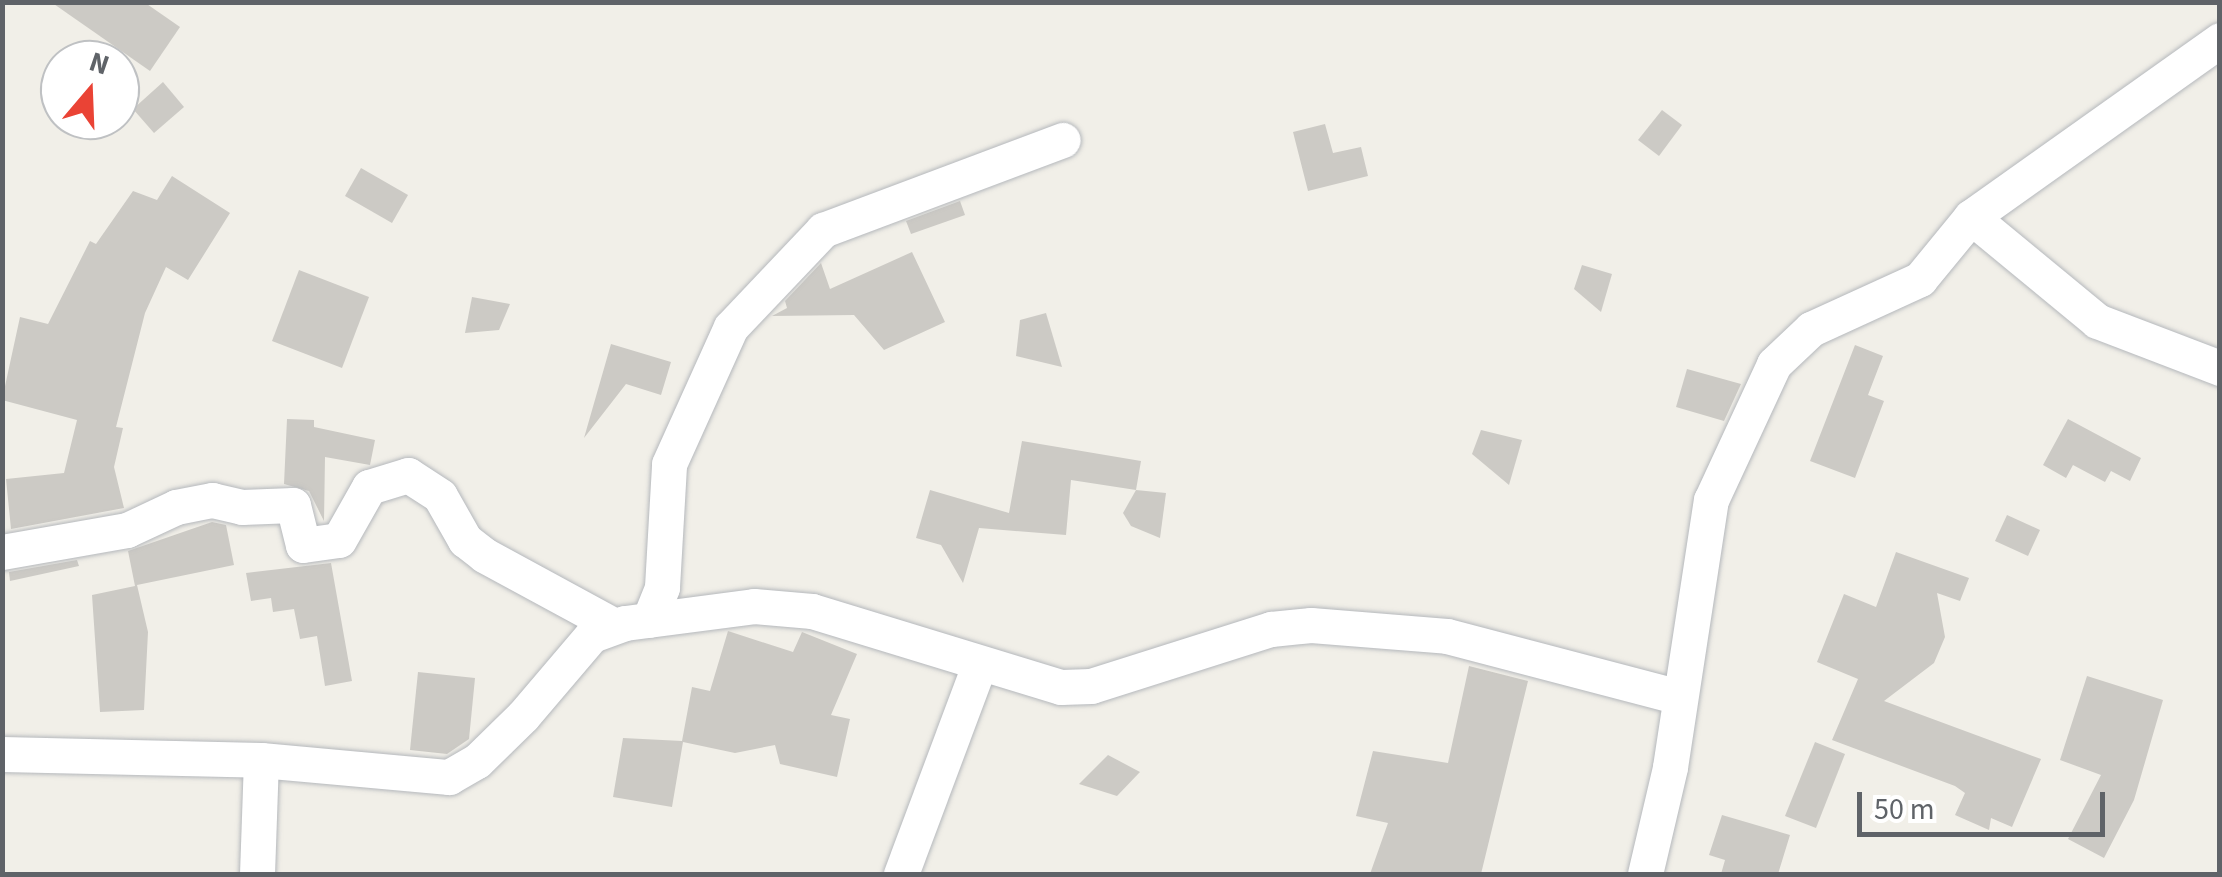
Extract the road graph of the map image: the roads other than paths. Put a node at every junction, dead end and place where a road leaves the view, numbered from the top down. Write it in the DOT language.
graph roads {
  1 [pos="2220,40"];
  2 [pos="1063,140"];
  3 [pos="1970,217"];
  4 [pos="2220,368"];
  5 [pos="2,552"];
  6 [pos="649,620"];
  7 [pos="613,625"];
  8 [pos="980,664"];
  9 [pos="1676,696"];
  10 [pos="2,754"];
  11 [pos="261,760"];
  12 [pos="257,874"];
  13 [pos="901,874"];
  14 [pos="1645,874"];
  1 -- 3 [label="street"];
  2 -- 6 [label="street"];
  3 -- 4 [label="street"];
  3 -- 9 [label="street"];
  5 -- 7 [label="street"];
  6 -- 7 [label="street"];
  6 -- 8 [label="street"];
  7 -- 11 [label="street"];
  8 -- 9 [label="street"];
  8 -- 13 [label="street"];
  9 -- 14 [label="street"];
  10 -- 11 [label="street"];
  11 -- 12 [label="street"];
}
